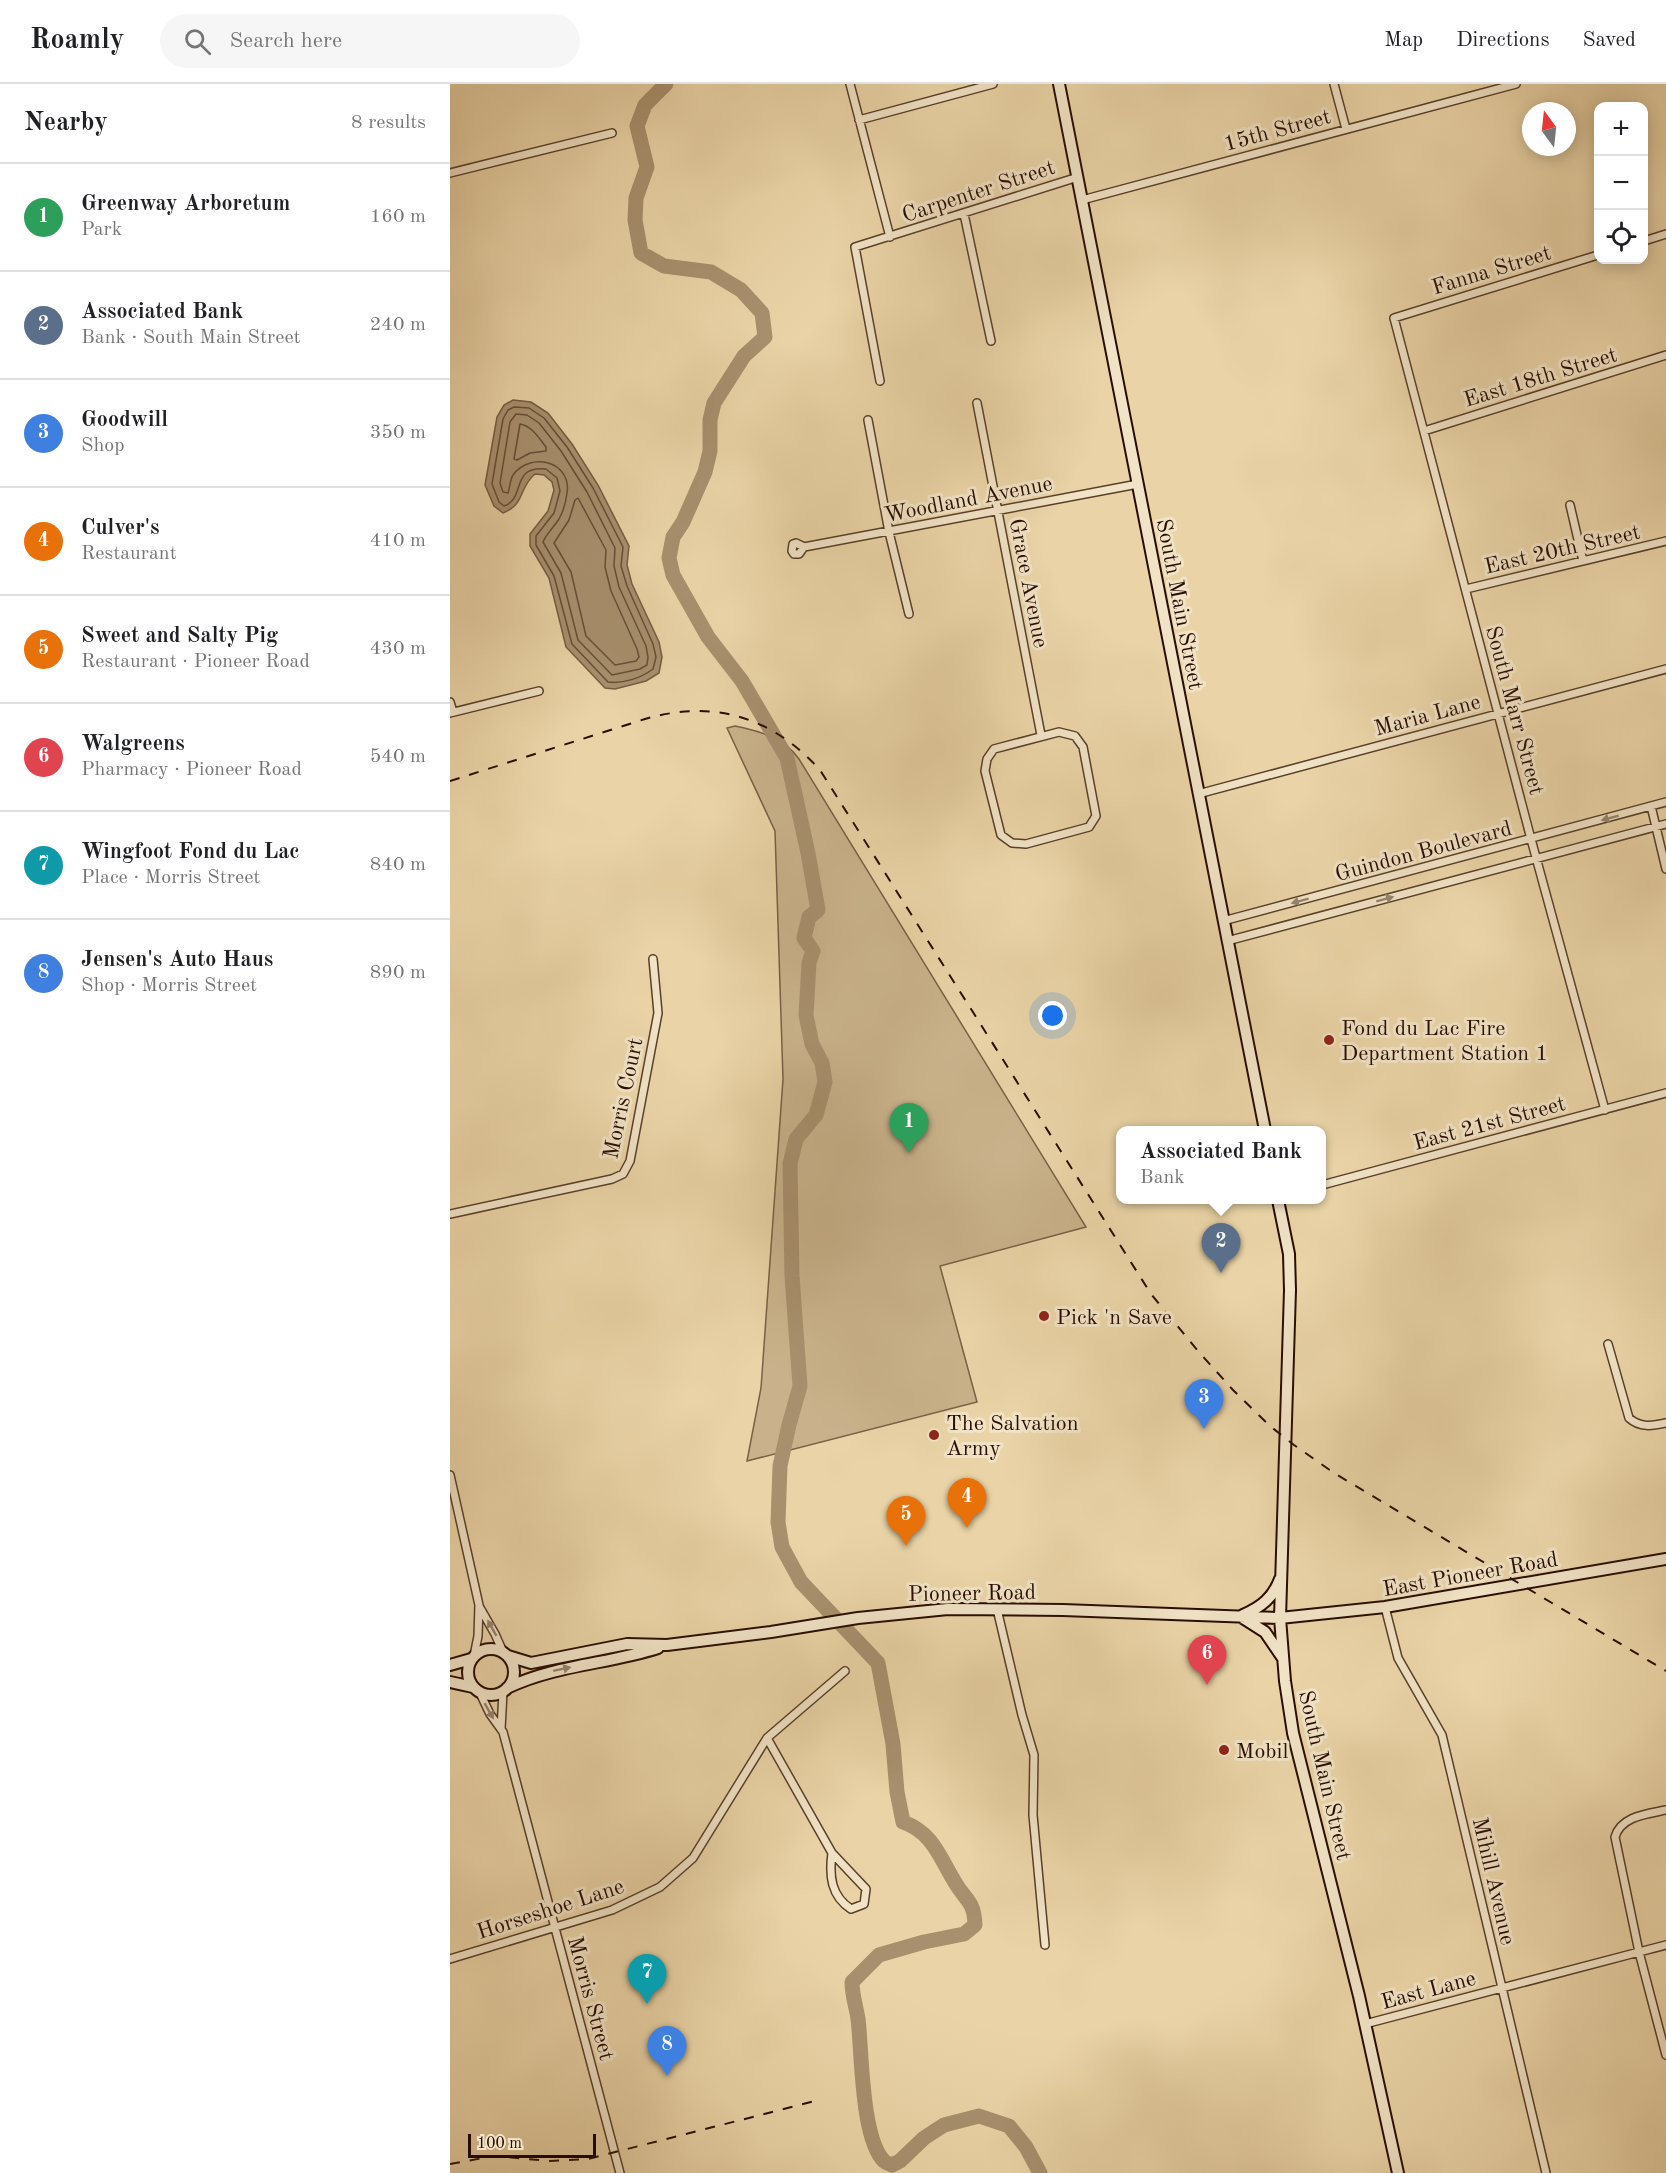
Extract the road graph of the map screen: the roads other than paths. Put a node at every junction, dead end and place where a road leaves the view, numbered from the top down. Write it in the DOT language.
graph roads {
  1 [pos="849,84"];
  2 [pos="993,84"];
  3 [pos="1060,84"];
  4 [pos="1334,84"];
  5 [pos="1516,84"];
  6 [pos="859,120"];
  7 [pos="1346,129"];
  8 [pos="612,133"];
  9 [pos="450,173"];
  10 [pos="1078,177"];
  11 [pos="1082,200"];
  12 [pos="964,214"];
  13 [pos="1666,234"];
  14 [pos="890,237"];
  15 [pos="1648,240"];
  16 [pos="1594,257"];
  17 [pos="1394,318"];
  18 [pos="991,341"];
  19 [pos="1666,355"];
  20 [pos="880,381"];
  21 [pos="977,403"];
  22 [pos="868,420"];
  23 [pos="1424,431"];
  24 [pos="1138,484"];
  25 [pos="1570,504"];
  26 [pos="998,511"];
  27 [pos="889,532"];
  28 [pos="1666,541"];
  29 [pos="804,547"];
  30 [pos="1583,561"];
  31 [pos="1466,589"];
  32 [pos="909,614"];
  33 [pos="1666,669"];
  34 [pos="539,690"];
  35 [pos="450,702"];
  36 [pos="452,713"];
  37 [pos="1499,713"];
  38 [pos="1041,735"];
  39 [pos="1198,794"];
  40 [pos="1666,802"];
  41 [pos="1651,806"];
  42 [pos="1666,824"];
  43 [pos="1655,826"];
  44 [pos="1531,839"];
  45 [pos="1536,858"];
  46 [pos="1666,869"];
  47 [pos="1223,921"];
  48 [pos="1227,941"];
  49 [pos="653,959"];
  50 [pos="1666,1094"];
  51 [pos="1605,1110"];
  52 [pos="1264,1126"];
  53 [pos="1326,1184"];
  54 [pos="1279,1204"];
  55 [pos="450,1214"];
  56 [pos="1608,1344"];
  57 [pos="1666,1423"];
  58 [pos="450,1475"];
  59 [pos="1666,1559"];
  60 [pos="1282,1573"];
  61 [pos="479,1605"];
  62 [pos="1385,1607"];
  63 [pos="997,1609"];
  64 [pos="1240,1617"];
  65 [pos="1280,1618"];
  66 [pos="667,1645"];
  67 [pos="505,1654"];
  68 [pos="472,1658"];
  69 [pos="1284,1661"];
  70 [pos="450,1665"];
  71 [pos="845,1671"];
  72 [pos="450,1682"];
  73 [pos="476,1689"];
  74 [pos="505,1690"];
  75 [pos="501,1729"];
  76 [pos="767,1738"];
  77 [pos="1666,1810"];
  78 [pos="832,1853"];
  79 [pos="555,1927"];
  80 [pos="1045,1945"];
  81 [pos="1666,1945"];
  82 [pos="1639,1952"];
  83 [pos="450,1959"];
  84 [pos="1502,1988"];
  85 [pos="1365,2024"];
  86 [pos="1666,2055"];
  87 [pos="620,2173"];
  88 [pos="1398,2173"];
  89 [pos="1546,2173"];
  1 -- 6 [label="street"];
  2 -- 6 [label="street"];
  3 -- 10 [label="main road, South Main Street"];
  4 -- 7 [label="street"];
  5 -- 7 [label="street, 15th Street"];
  6 -- 14 [label="street"];
  7 -- 11 [label="street, 15th Street"];
  8 -- 9 [label="street"];
  10 -- 11 [label="main road, South Main Street"];
  10 -- 12 [label="street, Carpenter Street"];
  11 -- 24 [label="main road, South Main Street"];
  12 -- 14 [label="street, Carpenter Street"];
  12 -- 18 [label="street"];
  13 -- 15 [label="street"];
  14 -- 20 [label="street, Carpenter Street"];
  16 -- 17 [label="street, Fanna Street"];
  17 -- 23 [label="street, South Marr Street"];
  19 -- 23 [label="street, East 18th Street"];
  21 -- 26 [label="street, Grace Avenue"];
  22 -- 27 [label="street"];
  23 -- 31 [label="street, South Marr Street"];
  24 -- 26 [label="street, Woodland Avenue"];
  24 -- 39 [label="main road, South Main Street"];
  25 -- 30 [label="street"];
  26 -- 27 [label="street, Woodland Avenue"];
  26 -- 38 [label="street, Grace Avenue"];
  27 -- 29 [label="street, Woodland Avenue"];
  27 -- 32 [label="street"];
  28 -- 30 [label="street, East 20th Street"];
  30 -- 31 [label="street, East 20th Street"];
  31 -- 37 [label="street, South Marr Street"];
  33 -- 37 [label="street, Maria Lane"];
  34 -- 36 [label="street"];
  35 -- 36 [label="street"];
  37 -- 39 [label="street, Maria Lane"];
  37 -- 44 [label="street, South Marr Street"];
  38 -- 38 [label="street"];
  39 -- 47 [label="main road, South Main Street"];
  40 -- 41 [label="street, Guindon Boulevard"];
  41 -- 43 [label="street"];
  41 -- 44 [label="street, Guindon Boulevard, one-way"];
  42 -- 43 [label="street, Guindon Boulevard"];
  43 -- 45 [label="street, Guindon Boulevard"];
  43 -- 46 [label="street"];
  44 -- 45 [label="street, South Marr Street"];
  44 -- 47 [label="street, Guindon Boulevard, one-way"];
  48 -- 45 [label="street, Guindon Boulevard, one-way"];
  45 -- 51 [label="street, South Marr Street"];
  47 -- 48 [label="main road, South Main Street"];
  48 -- 52 [label="main road, South Main Street"];
  49 -- 55 [label="street, Morris Court"];
  50 -- 51 [label="street, East 21st Street"];
  51 -- 53 [label="street, East 21st Street"];
  54 -- 60 [label="main road, South Main Street"];
  56 -- 57 [label="street"];
  58 -- 61 [label="street"];
  59 -- 62 [label="main road, East Pioneer Road"];
  60 -- 64 [label="main road"];
  60 -- 65 [label="main road, South Main Street"];
  67 -- 61 [label="street, one-way"];
  61 -- 68 [label="street"];
  62 -- 65 [label="main road, East Pioneer Road"];
  62 -- 84 [label="street, Mihill Avenue"];
  63 -- 64 [label="main road, Pioneer Road"];
  63 -- 66 [label="main road, Pioneer Road"];
  63 -- 80 [label="street"];
  64 -- 65 [label="main road, Pioneer Road"];
  64 -- 69 [label="main road"];
  65 -- 69 [label="main road, South Main Street"];
  66 -- 67 [label="main road, Pioneer Road"];
  74 -- 66 [label="main road, Pioneer Road, one-way"];
  67 -- 68 [label="main road"];
  67 -- 74 [label="main road"];
  68 -- 70 [label="main road"];
  68 -- 73 [label="main road"];
  69 -- 85 [label="main road, South Main Street"];
  71 -- 76 [label="street, Horseshoe Lane"];
  72 -- 73 [label="main road"];
  73 -- 74 [label="main road"];
  73 -- 75 [label="street, Morris Street, one-way"];
  74 -- 75 [label="street, Morris Street"];
  75 -- 79 [label="street, Morris Street"];
  76 -- 78 [label="street"];
  76 -- 79 [label="street, Horseshoe Lane"];
  77 -- 82 [label="street"];
  78 -- 78 [label="street"];
  79 -- 83 [label="street, Horseshoe Lane"];
  79 -- 87 [label="street, Morris Street"];
  81 -- 82 [label="street, East Lane"];
  82 -- 84 [label="street, East Lane"];
  82 -- 86 [label="street"];
  84 -- 85 [label="street, East Lane"];
  84 -- 89 [label="street, Mihill Avenue"];
  85 -- 88 [label="main road, South Main Street"];
}
